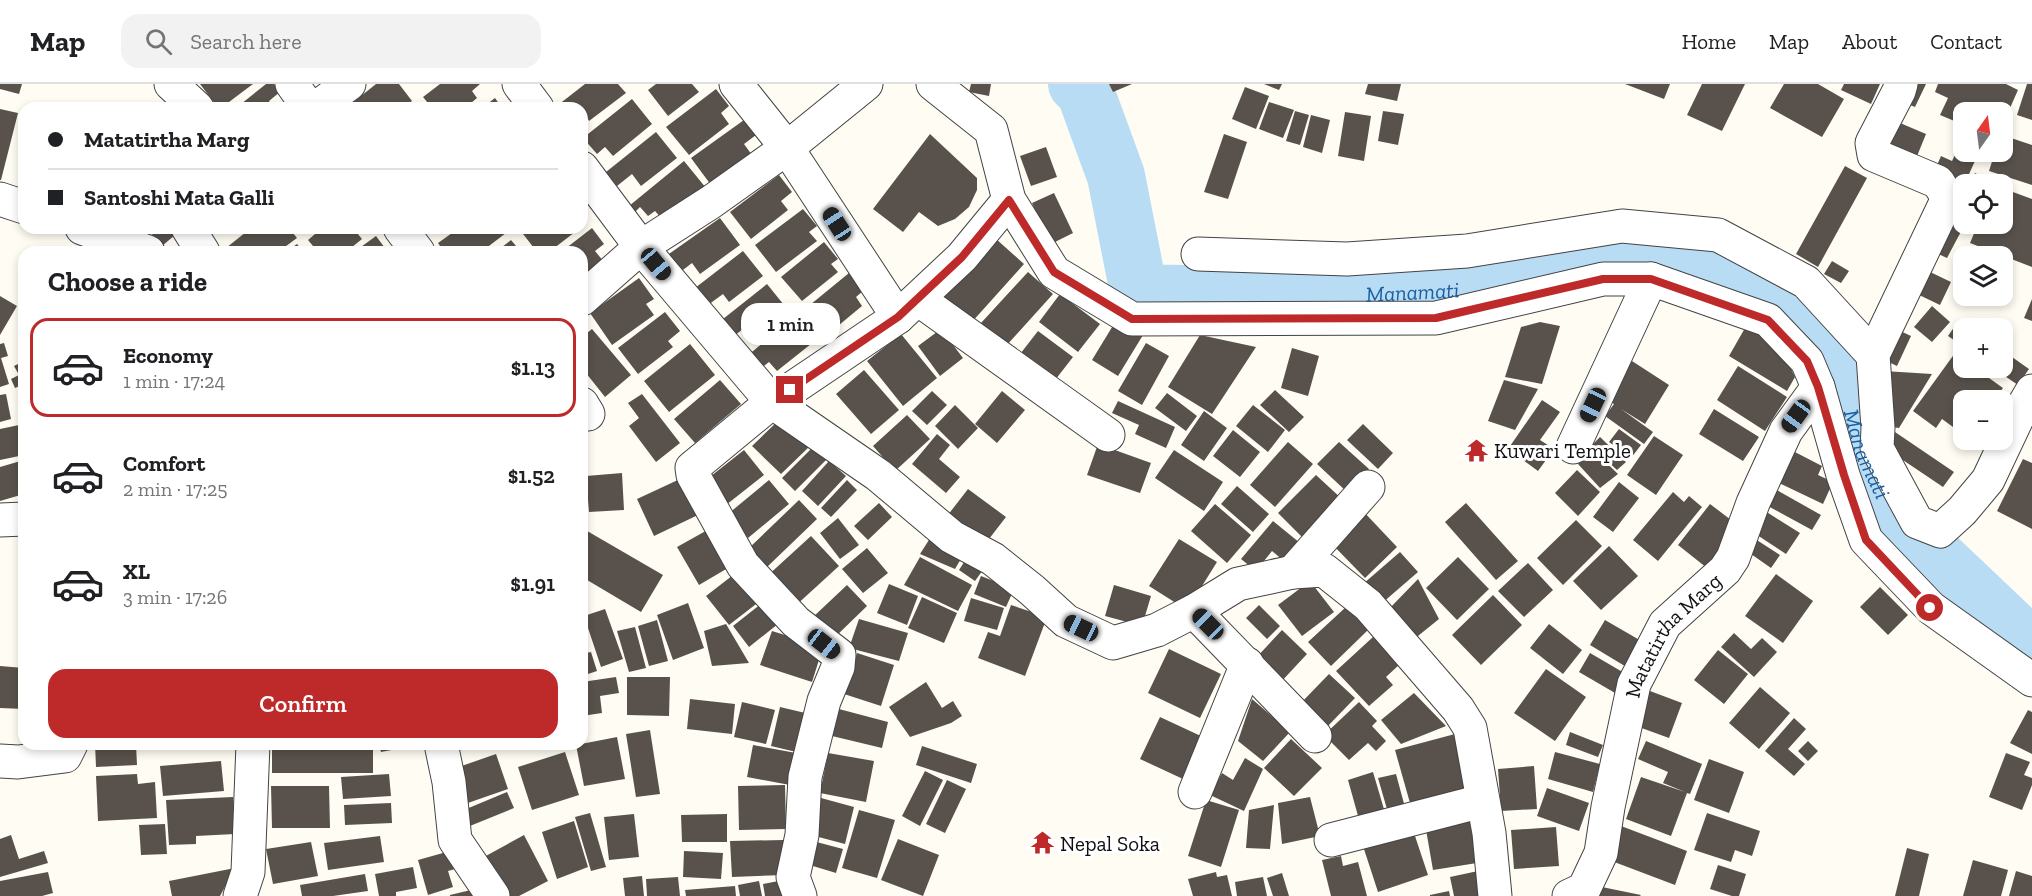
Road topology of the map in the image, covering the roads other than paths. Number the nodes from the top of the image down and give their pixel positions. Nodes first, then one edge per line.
1 (171, 84) edge
2 (292, 84) edge
3 (349, 84) edge
4 (519, 84) edge
5 (736, 84) edge
6 (866, 84) edge
7 (933, 84) edge
8 (1901, 84) edge
9 (190, 102) edge
10 (305, 102) edge
11 (324, 102) edge
12 (532, 102) edge
13 (787, 148) junction
14 (588, 176) edge
15 (0, 199) edge
16 (1009, 200) junction
17 (18, 205) edge
18 (98, 234) edge
19 (132, 246) edge
20 (641, 247) junction
21 (1198, 254) dead end
22 (1651, 279) junction
23 (588, 294) edge
24 (908, 308) junction
25 (1873, 355) junction
26 (1818, 387) junction
27 (2032, 391) edge
28 (772, 402) junction
29 (1108, 435) dead end
30 (1573, 447) dead end
31 (1368, 487) dead end
32 (18, 519) edge
33 (0, 520) edge
34 (1293, 572) junction
35 (1194, 611) junction
36 (1247, 664) junction
37 (2032, 680) edge
38 (1315, 736) dead end
39 (68, 750) edge
40 (253, 750) edge
41 (442, 750) edge
42 (0, 761) edge
43 (1195, 792) dead end
44 (1482, 801) junction
45 (1331, 840) dead end
46 (240, 896) edge
47 (493, 896) edge
48 (800, 896) edge
49 (1495, 896) edge
50 (1569, 896) edge

1 - 9 street
2 - 10 street
3 - 11 street
4 - 12 street
5 - 13 street
6 - 13 street
7 - 16 street
8 - 25 street
13 - 20 street
13 - 24 street
14 - 20 street
15 - 17 street
16 - 22 street
16 - 24 street
18 - 19 street
20 - 23 street
20 - 28 street
21 - 25 street
22 - 26 street
22 - 30 street
24 - 28 street
24 - 29 street
25 - 27 street
26 - 37 street
26 - 50 street, Matatirtha Marg
28 - 35 street
28 - 48 street
31 - 34 street
32 - 33 street
34 - 35 street
34 - 44 street
35 - 36 street
36 - 38 street
36 - 43 street
39 - 42 street
40 - 46 street
41 - 47 street
44 - 45 street
44 - 49 street

